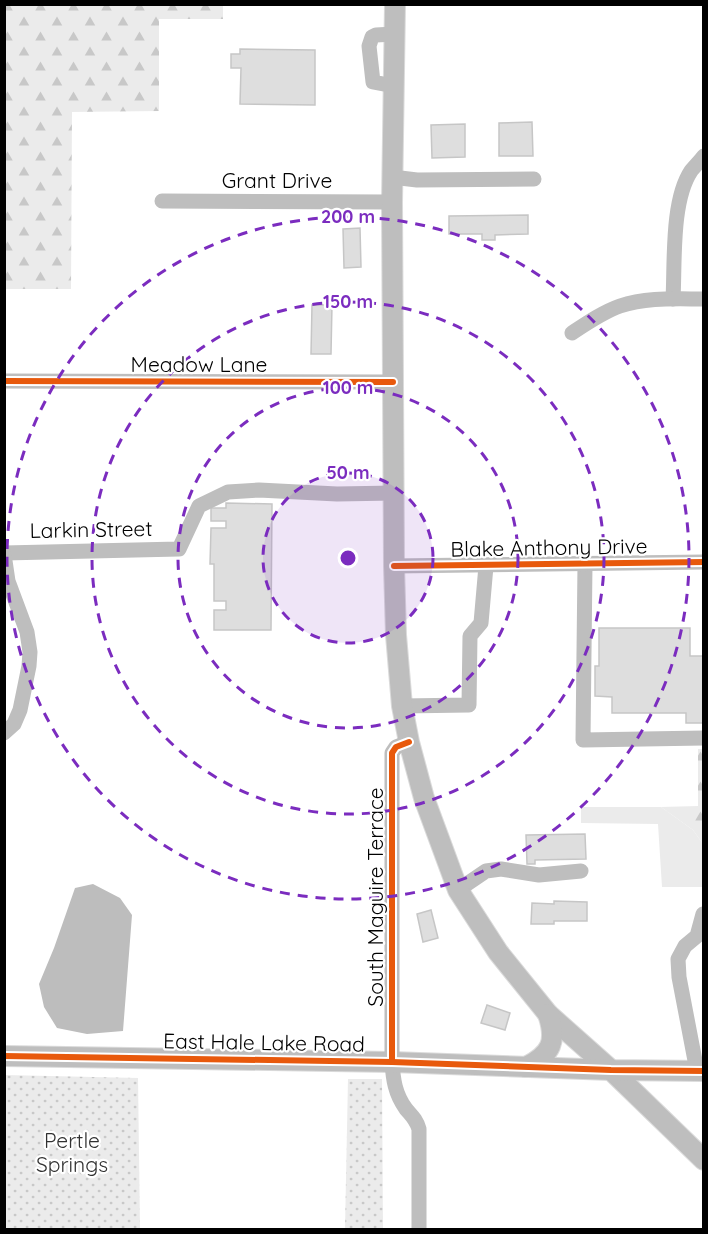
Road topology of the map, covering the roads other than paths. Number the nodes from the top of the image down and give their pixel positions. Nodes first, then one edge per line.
1 (395, 4) edge
2 (704, 156) edge
3 (392, 177) junction
4 (534, 179) dead end
5 (162, 201) dead end
6 (392, 202) junction
7 (673, 299) junction
8 (704, 299) edge
9 (572, 333) dead end
10 (4, 381) edge
11 (393, 382) junction
12 (394, 493) junction
13 (4, 553) edge
14 (704, 562) edge
15 (585, 564) junction
16 (394, 566) junction
17 (486, 566) junction
18 (402, 706) junction
19 (4, 733) edge
20 (704, 738) edge
21 (409, 742) junction
22 (580, 872) dead end
23 (458, 890) junction
24 (703, 914) edge
25 (548, 1014) junction
26 (4, 1056) edge
27 (392, 1062) junction
28 (526, 1067) junction
29 (611, 1070) junction
30 (700, 1071) edge
31 (704, 1160) edge
32 (419, 1230) edge

1 - 3 main road
2 - 7 street
3 - 4 street
3 - 6 main road
5 - 6 street, Grant Drive
6 - 11 main road
7 - 8 street
7 - 9 street
10 - 11 street, Meadow Lane
11 - 12 main road
12 - 13 street, Larkin Street
12 - 16 main road
13 - 19 street
14 - 15 street, Blake Anthony Drive
15 - 17 street, Blake Anthony Drive
15 - 20 street
16 - 17 street, Blake Anthony Drive
16 - 18 main road
17 - 18 street
18 - 21 main road
21 - 23 main road
21 - 27 street, South Maguire Terrace
22 - 23 street
23 - 25 main road
24 - 30 street
25 - 28 main road
25 - 29 main road
26 - 27 main road, East Hale Lake Road
27 - 28 main road, East Hale Lake Road
27 - 32 street
28 - 29 main road, East Hale Lake Road
29 - 30 main road, East Hale Lake Road
29 - 31 main road

